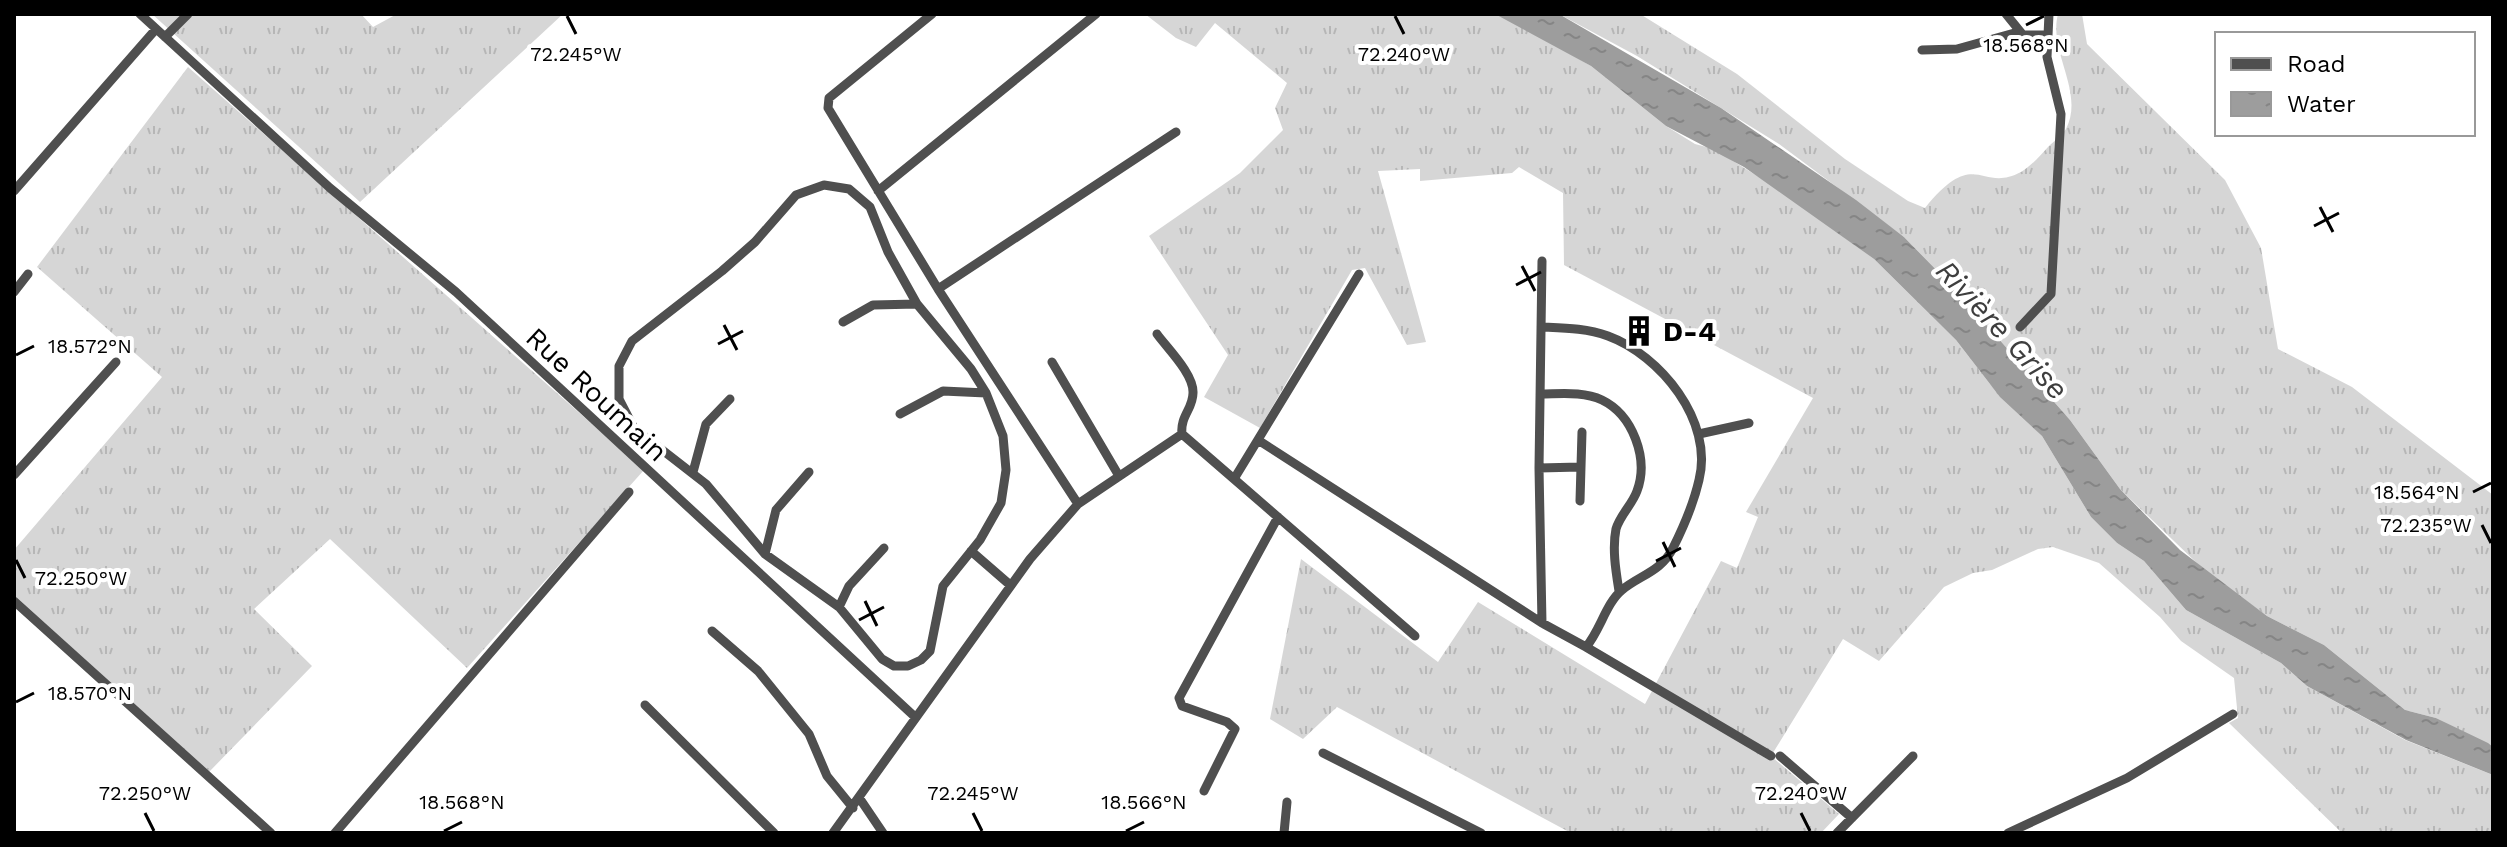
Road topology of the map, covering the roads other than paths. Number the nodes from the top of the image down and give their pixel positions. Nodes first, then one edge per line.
1 (140, 14) edge
2 (188, 14) edge
3 (932, 14) edge
4 (1096, 14) edge
5 (2006, 14) edge
6 (2049, 14) edge
7 (156, 29) junction
8 (2018, 32) junction
9 (2048, 35) junction
10 (165, 37) junction
11 (1922, 50) dead end
12 (1176, 132) dead end
13 (14, 191) edge
14 (878, 191) junction
15 (1542, 261) dead end
16 (28, 274) dead end
17 (1359, 274) dead end
18 (938, 289) junction
19 (14, 292) edge
20 (917, 304) junction
21 (843, 322) dead end
22 (1541, 327) junction
23 (2020, 327) dead end
24 (1157, 334) dead end
25 (116, 362) dead end
26 (1052, 362) dead end
27 (986, 393) junction
28 (1540, 394) junction
29 (730, 399) dead end
30 (900, 414) dead end
31 (1749, 423) dead end
32 (1582, 432) dead end
33 (1182, 434) junction
34 (1699, 434) junction
35 (1258, 440) junction
36 (1580, 467) junction
37 (1539, 468) junction
38 (693, 472) junction
39 (809, 472) dead end
40 (14, 475) edge
41 (1119, 476) junction
42 (1234, 479) junction
43 (629, 492) dead end
44 (1580, 501) dead end
45 (1078, 504) junction
46 (1278, 517) junction
47 (884, 548) dead end
48 (971, 551) junction
49 (765, 554) junction
50 (1009, 584) junction
51 (1619, 591) junction
52 (14, 601) edge
53 (839, 607) junction
54 (1542, 623) junction
55 (712, 631) dead end
56 (1415, 636) dead end
57 (1586, 647) junction
58 (645, 705) dead end
59 (2233, 714) dead end
60 (914, 716) junction
61 (1323, 753) dead end
62 (1913, 756) dead end
63 (1204, 791) dead end
64 (860, 799) junction
65 (1287, 802) dead end
66 (853, 808) junction
67 (1852, 818) junction
68 (271, 833) edge
69 (335, 833) edge
70 (774, 833) edge
71 (833, 833) edge
72 (883, 833) edge
73 (1284, 833) edge
74 (1481, 833) edge
75 (1837, 833) edge
76 (2008, 833) edge

1 - 7 street, Rue Roumain
2 - 10 street
3 - 14 street
4 - 14 street
5 - 8 street
6 - 9 street
7 - 10 street, Rue Roumain
7 - 13 street
8 - 9 street
8 - 11 street
9 - 23 street
10 - 60 street, Rue Roumain
12 - 18 street
14 - 18 street
15 - 22 street
16 - 19 street
17 - 35 street
18 - 45 street
20 - 21 street
20 - 27 street
20 - 38 street
22 - 28 street
22 - 34 street
24 - 33 street
25 - 40 street
26 - 41 street
27 - 30 street
27 - 48 street
28 - 37 street
28 - 51 street
29 - 38 street
31 - 34 street
32 - 36 street
33 - 41 street
33 - 42 street
34 - 51 street
35 - 42 street
35 - 54 street
36 - 37 street
36 - 44 street
37 - 54 street
38 - 49 street
39 - 49 street
41 - 45 street
42 - 46 street
43 - 69 street
45 - 50 street
46 - 56 street
46 - 63 street
47 - 53 street
48 - 50 street
48 - 53 street
49 - 53 street
50 - 60 street
51 - 57 street
52 - 68 street
54 - 57 street
55 - 66 street
57 - 67 street
58 - 70 street
59 - 76 street
60 - 64 street
61 - 74 street
62 - 67 street
64 - 66 street
64 - 72 street
65 - 73 street
66 - 71 street
67 - 75 street

